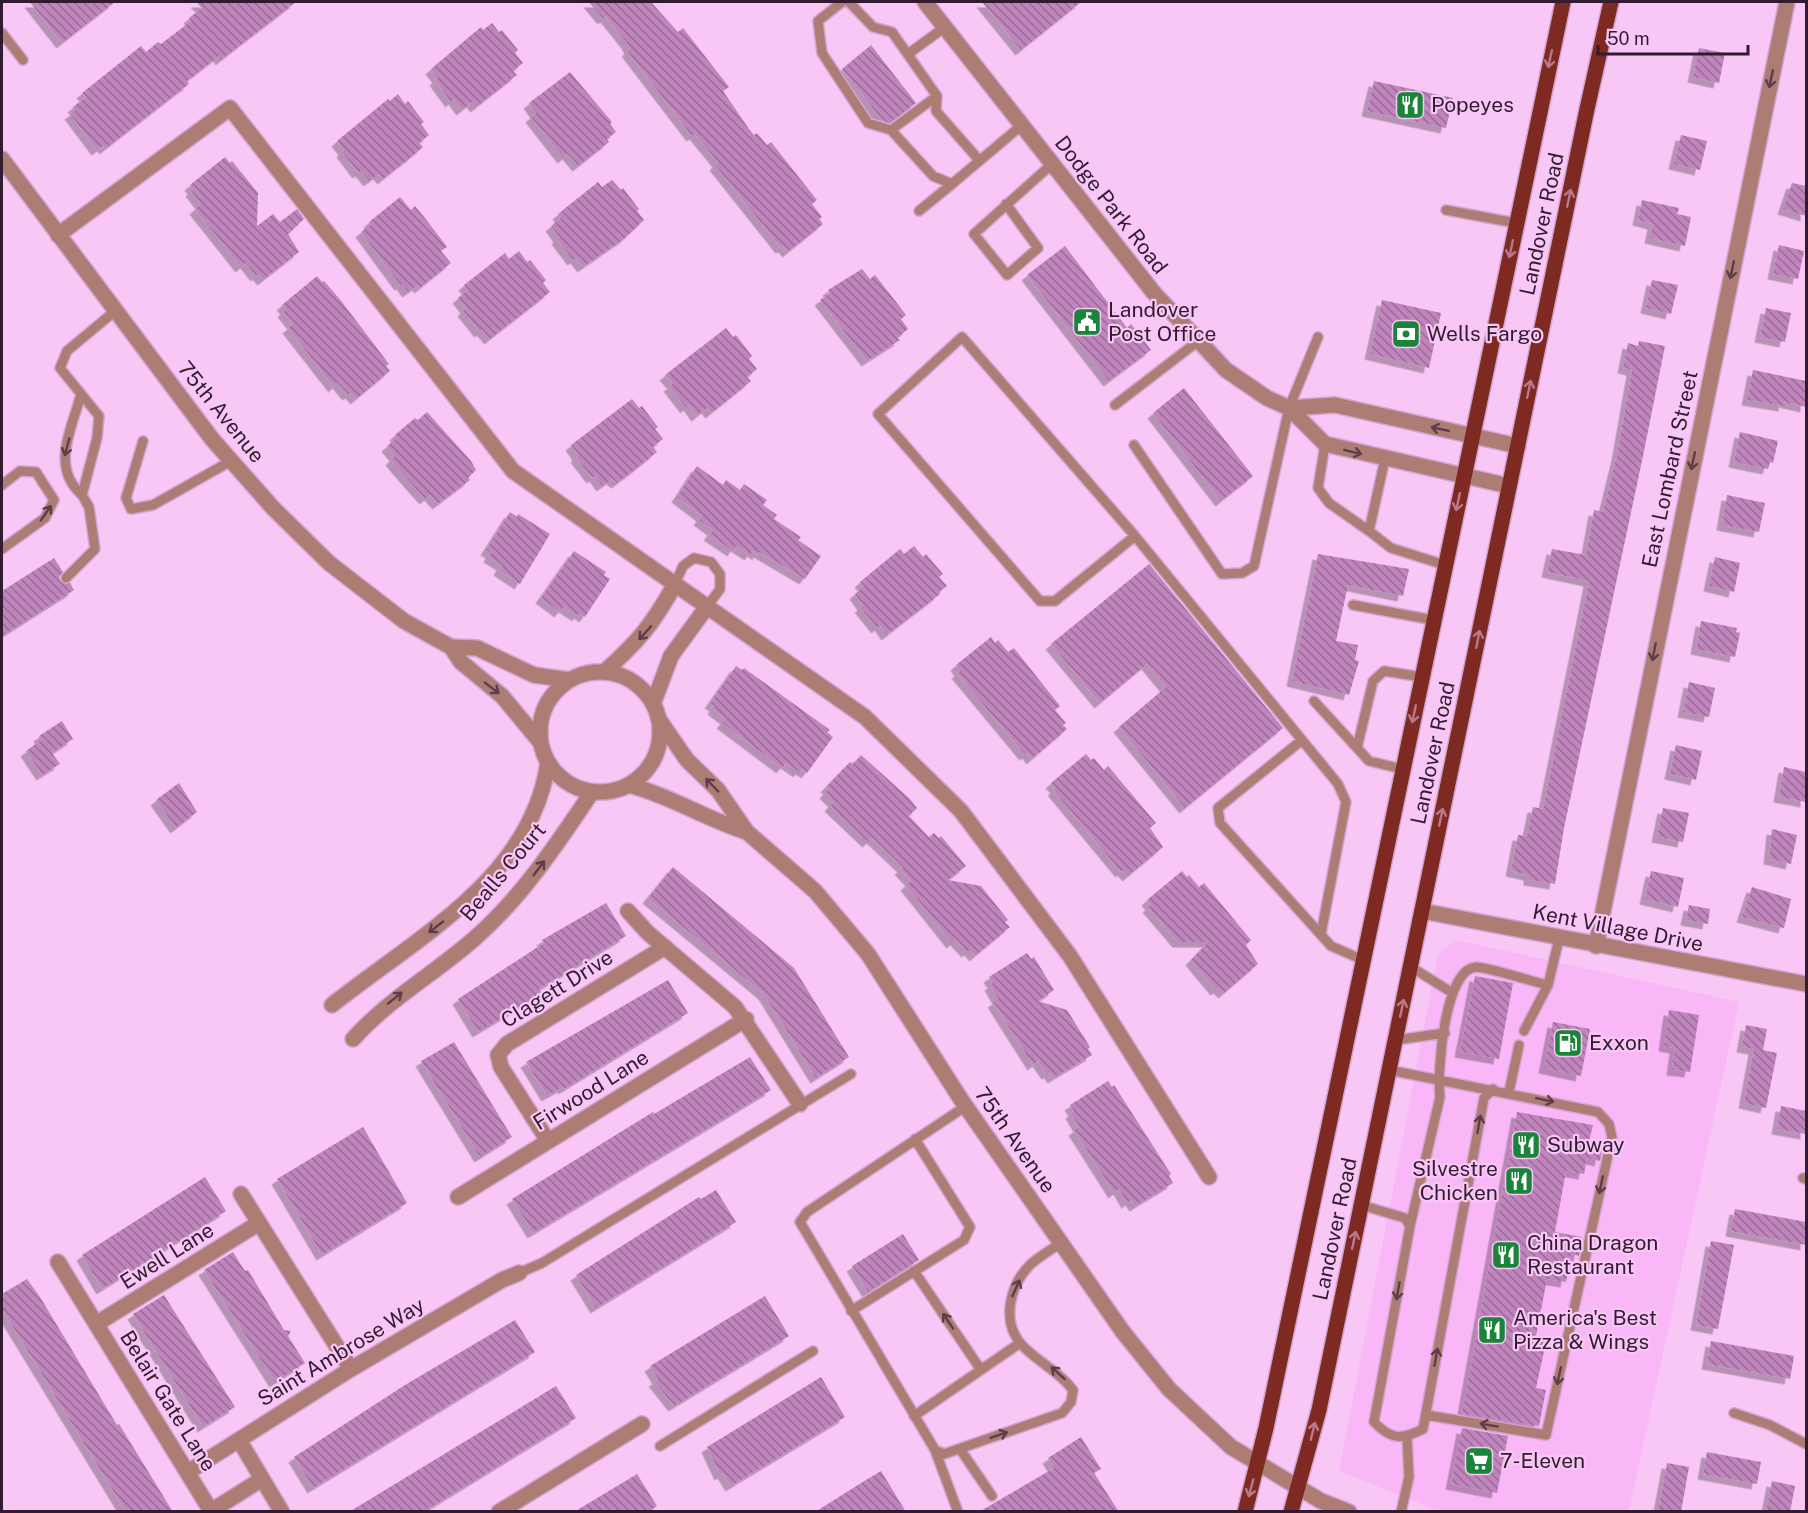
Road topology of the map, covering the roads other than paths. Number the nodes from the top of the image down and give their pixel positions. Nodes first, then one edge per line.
1 (842, 2) edge
2 (849, 2) edge
3 (925, 2) edge
4 (1563, 2) edge
5 (1611, 2) edge
6 (1787, 2) edge
7 (945, 27) junction
8 (2, 33) edge
9 (908, 54) junction
10 (23, 60) dead end
11 (937, 96) junction
12 (1022, 125) junction
13 (891, 130) junction
14 (2, 159) edge
15 (979, 160) junction
16 (1052, 164) junction
17 (952, 184) junction
18 (1006, 204) junction
19 (1446, 210) dead end
20 (919, 211) dead end
21 (1516, 223) junction
22 (58, 235) junction
23 (116, 311) junction
24 (1318, 337) dead end
25 (1197, 342) junction
26 (81, 394) junction
27 (1115, 405) dead end
28 (1289, 408) junction
29 (1472, 436) junction
30 (143, 441) dead end
31 (1325, 444) junction
32 (1134, 445) dead end
33 (1518, 446) junction
34 (1385, 459) junction
35 (231, 461) junction
36 (1463, 476) junction
37 (2, 485) edge
38 (1509, 486) junction
39 (82, 495) junction
40 (1369, 531) junction
41 (1135, 536) junction
42 (2, 549) edge
43 (1445, 565) junction
44 (66, 578) dead end
45 (674, 586) junction
46 (1353, 605) dead end
47 (706, 608) junction
48 (1433, 620) junction
49 (451, 647) junction
50 (604, 672) junction
51 (1422, 677) junction
52 (570, 680) junction
53 (1314, 701) dead end
54 (656, 711) junction
55 (1302, 740) junction
56 (541, 743) junction
57 (1357, 748) junction
58 (548, 762) junction
59 (1402, 769) junction
60 (629, 785) junction
61 (592, 792) junction
62 (747, 832) junction
63 (628, 911) dead end
64 (1422, 911) junction
65 (1321, 934) junction
66 (1558, 939) junction
67 (1596, 946) junction
68 (665, 947) junction
69 (1363, 960) junction
70 (1411, 967) junction
71 (1806, 984) edge
72 (1548, 985) junction
73 (1451, 992) junction
74 (332, 1005) dead end
75 (746, 1019) junction
76 (1524, 1031) dead end
77 (1445, 1033) junction
78 (353, 1039) dead end
79 (1396, 1040) junction
80 (1519, 1045) dead end
81 (1389, 1070) junction
82 (851, 1074) dead end
83 (1438, 1082) junction
84 (1493, 1089) junction
85 (1509, 1092) junction
86 (800, 1104) junction
87 (966, 1106) junction
88 (915, 1139) junction
89 (548, 1141) junction
90 (1209, 1177) dead end
91 (241, 1194) dead end
92 (458, 1197) dead end
93 (1361, 1205) junction
94 (259, 1223) junction
95 (1410, 1226) junction
96 (1062, 1242) junction
97 (58, 1262) dead end
98 (914, 1271) junction
99 (519, 1273) joint
100 (851, 1311) junction
101 (96, 1324) junction
102 (1020, 1343) junction
103 (813, 1351) dead end
104 (351, 1369) junction
105 (981, 1370) junction
106 (1734, 1413) dead end
107 (1426, 1415) junction
108 (914, 1416) junction
109 (642, 1424) dead end
110 (1407, 1438) junction
111 (239, 1440) junction
112 (1806, 1444) edge
113 (660, 1446) dead end
114 (960, 1449) junction
115 (939, 1452) junction
116 (1258, 1464) junction
117 (188, 1472) junction
118 (262, 1479) junction
119 (1299, 1488) junction
120 (992, 1496) dead end
121 (282, 1512) edge
122 (498, 1512) edge
123 (958, 1512) edge
124 (1245, 1512) edge
125 (1291, 1512) edge
126 (1349, 1512) edge
127 (1401, 1512) edge

1 - 13 lane
2 - 9 lane
3 - 7 street, Dodge Park Road
4 -> 21 main road, Landover Road
33 -> 5 main road, Landover Road
6 -> 67 street, East Lombard Street
7 - 9 lane
7 - 12 street, Dodge Park Road
8 - 10 lane
9 - 11 lane
11 - 13 lane
11 - 15 lane
12 - 15 lane
12 - 16 street, Dodge Park Road
13 - 17 lane
14 - 22 street, 75th Avenue
15 - 17 lane
16 - 18 lane
16 - 25 street, Dodge Park Road
17 - 20 lane
18 - 18 lane
19 - 21 lane
21 -> 29 main road, Landover Road
22 - 23 street, 75th Avenue
22 - 45 street
23 - 26 lane
23 - 35 street, 75th Avenue
24 - 28 lane
25 - 27 lane
25 - 28 street, Dodge Park Road
26 - 39 lane
26 -> 39 lane
29 -> 28 street
28 - 31 street, Dodge Park Road
28 - 32 lane
29 - 33 street
29 - 36 main road, Landover Road
30 - 35 lane
31 -> 34 street
31 - 40 lane
33 - 38 main road, Landover Road
34 - 36 street
34 - 40 lane
35 - 49 street, 75th Avenue
36 - 38 street
36 -> 43 main road, Landover Road
42 -> 37 lane
64 -> 38 main road, Landover Road
39 - 44 lane
40 - 43 lane
41 - 41 lane
41 - 55 lane
43 - 48 main road, Landover Road
45 - 47 street
45 - 47 lane
45 -> 50 street
46 - 48 lane
47 - 54 street
47 - 90 street
48 - 51 main road, Landover Road
49 - 52 street, 75th Avenue
49 -> 56 street, 75th Avenue
50 - 52 street
50 - 54 street
51 - 57 lane
51 -> 59 main road, Landover Road
52 - 56 street
53 - 57 lane
54 - 60 street
62 -> 54 street, 75th Avenue
55 - 65 lane
55 - 65 lane
56 - 58 street
57 - 59 lane
58 - 61 street
58 -> 74 street, Bealls Court
59 - 69 main road, Landover Road
60 - 61 street
60 - 62 street, 75th Avenue
78 -> 61 street, Bealls Court
62 - 87 street, 75th Avenue
63 - 68 street
64 - 66 street, Kent Village Drive
64 - 70 main road, Landover Road
65 - 69 lane
66 - 67 street, Kent Village Drive
66 - 72 lane
67 - 71 street, Kent Village Drive
68 - 75 street
68 - 89 street, Clagett Drive
69 - 116 main road, Landover Road
70 - 73 lane
79 -> 70 main road, Landover Road
72 - 73 lane
72 - 76 lane
73 - 77 lane
75 - 86 street
75 - 89 street, Firwood Lane
77 - 79 lane
77 - 83 lane
79 - 81 main road, Landover Road
80 - 85 lane
81 - 83 lane
81 - 93 main road, Landover Road
82 - 86 lane
83 - 84 lane
83 - 95 lane
84 - 85 lane
107 -> 84 lane
85 -> 107 lane
86 - 99 lane
87 - 88 lane
87 - 96 street, 75th Avenue
88 - 98 lane
88 - 100 lane
89 - 92 street, Firwood Lane
91 - 94 street
93 - 95 lane
119 -> 93 main road, Landover Road
94 - 101 street, Ewell Lane
94 - 104 street
95 -> 110 lane
102 -> 96 lane
96 - 116 street, 75th Avenue
97 - 101 street, Belair Gate Lane
98 - 100 lane
105 -> 98 lane
99 - 104 street, Saint Ambrose Way
100 - 108 lane
101 - 117 street, Belair Gate Lane
102 - 105 lane
114 -> 102 lane
103 - 113 lane
104 - 111 street, Saint Ambrose Way
105 - 108 lane
106 - 112 lane
107 - 110 lane
108 - 115 lane
109 - 122 street
110 - 127 lane
111 - 117 street, Saint Ambrose Way
111 - 118 street
114 - 115 lane
114 - 120 lane
115 - 123 lane
116 - 119 street, 75th Avenue
116 -> 124 main road, Landover Road
117 - 118 street, Belair Gate Lane
118 - 121 street
119 - 125 main road, Landover Road
119 - 126 street, 75th Avenue

